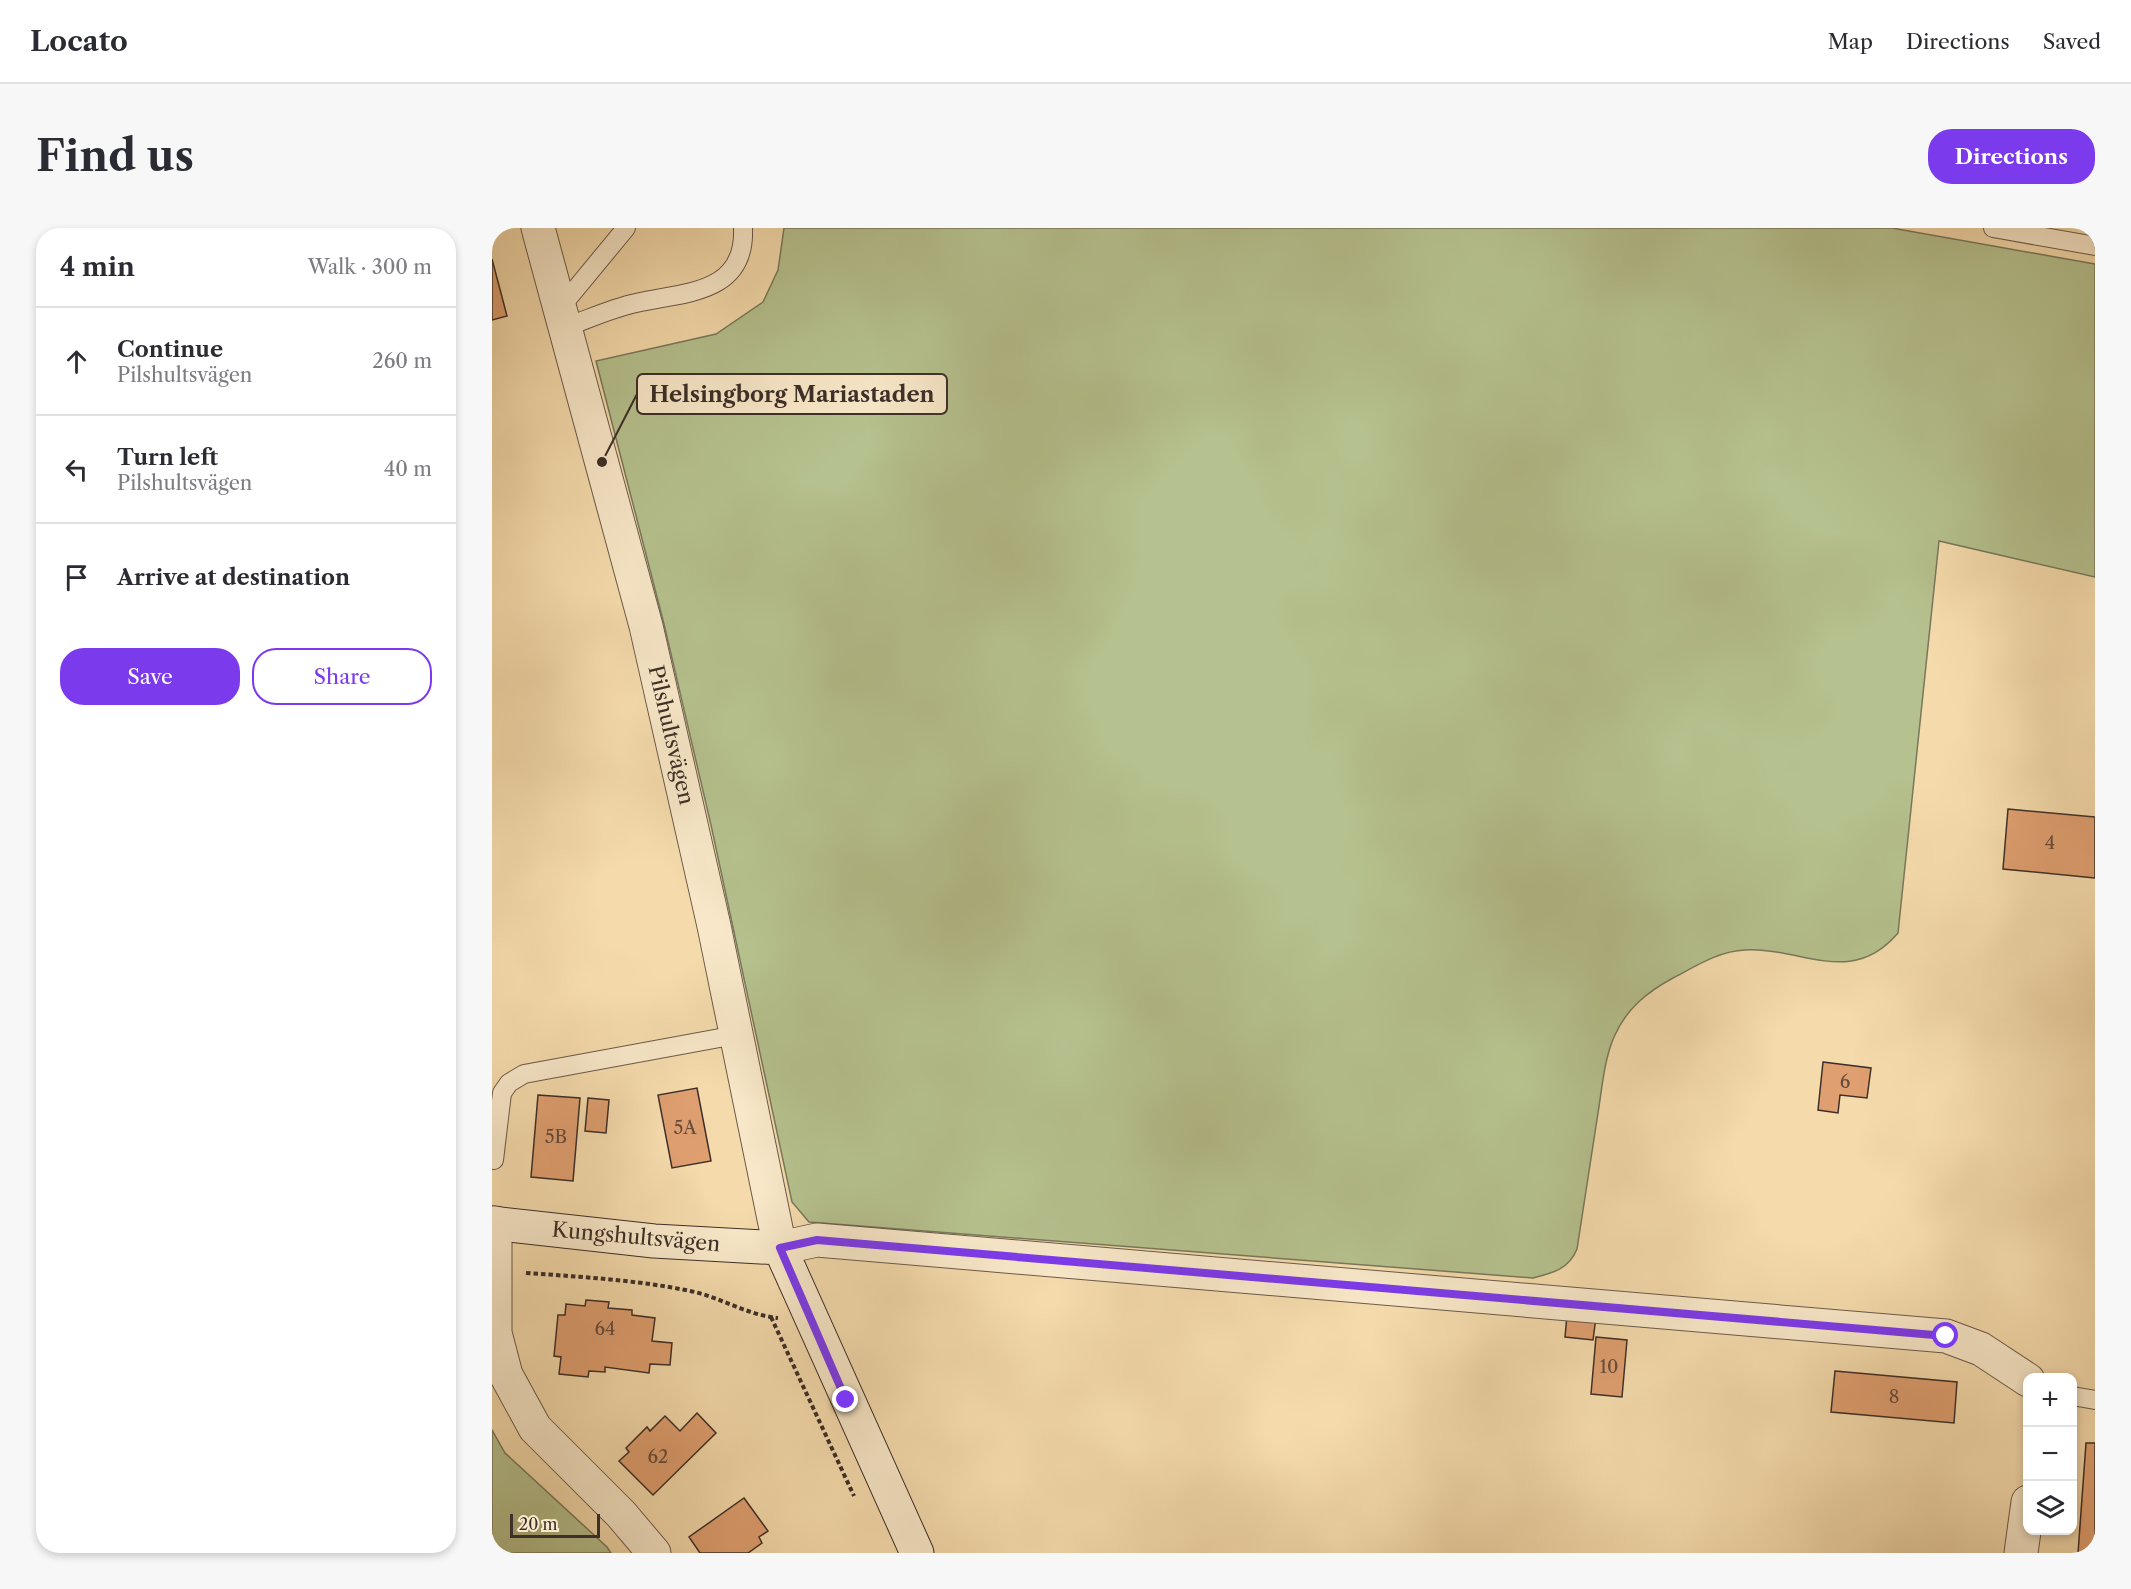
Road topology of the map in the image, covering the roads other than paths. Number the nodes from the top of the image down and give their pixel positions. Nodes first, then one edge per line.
1 (538, 228) edge
2 (626, 228) edge
3 (743, 228) edge
4 (1993, 228) edge
5 (2095, 246) edge
6 (563, 318) junction
7 (736, 1035) junction
8 (494, 1160) dead end
9 (494, 1223) edge
10 (780, 1248) junction
11 (2023, 1377) edge
12 (2077, 1397) edge
13 (2095, 1400) edge
14 (2023, 1535) edge
15 (654, 1553) edge
16 (917, 1553) edge
17 (2021, 1553) edge

1 - 6 street, Pilshultsvägen
2 - 6 lane
3 - 6 lane
4 - 5 lane
6 - 7 street, Pilshultsvägen
7 - 8 lane
7 - 10 street, Pilshultsvägen
9 - 10 street, Kungshultsvägen
9 - 15 street
10 - 11 street
10 - 16 street, Pilshultsvägen
12 - 13 lane
14 - 17 street

